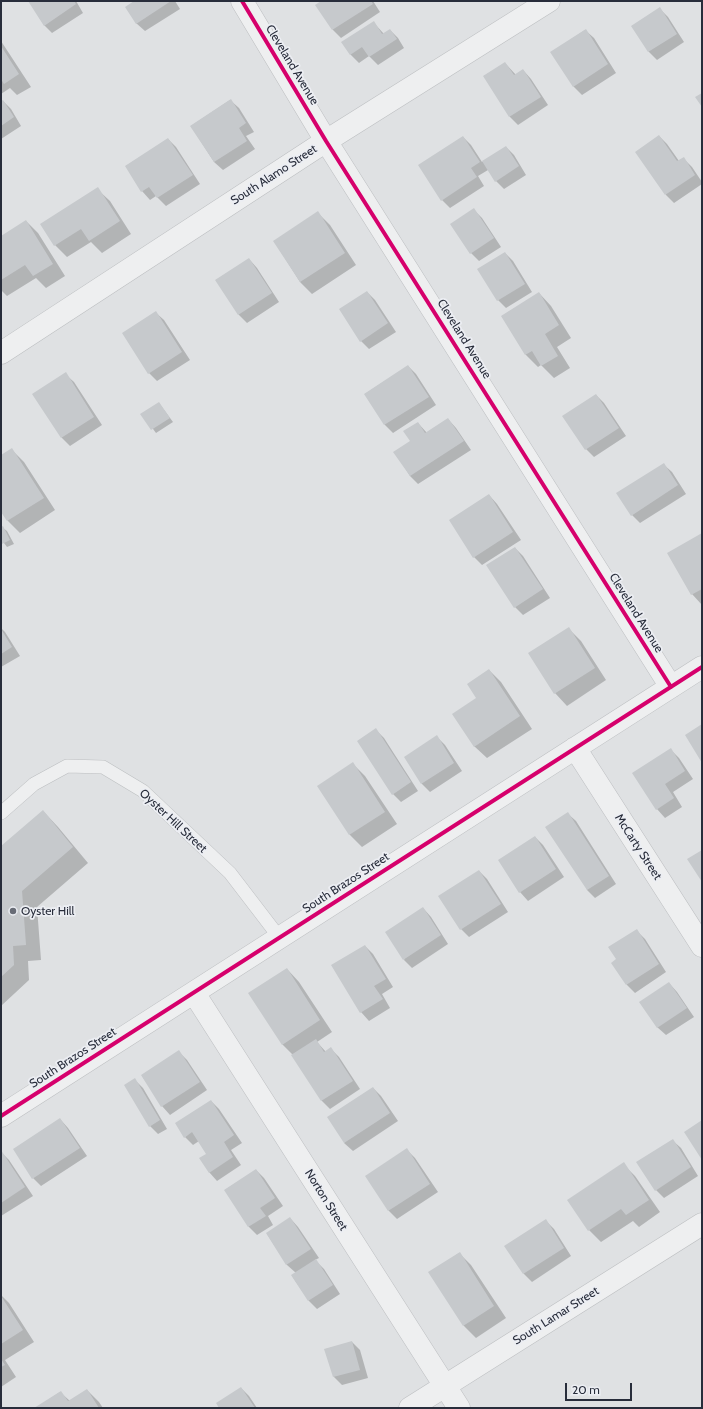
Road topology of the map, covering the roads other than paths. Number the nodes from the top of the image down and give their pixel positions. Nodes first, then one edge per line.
1 (242, 1) edge
2 (549, 1) edge
3 (326, 141) junction
4 (1, 353) edge
5 (702, 667) edge
6 (671, 687) junction
7 (575, 748) junction
8 (1, 813) edge
9 (279, 937) junction
10 (702, 946) edge
11 (194, 993) junction
12 (1, 1116) edge
13 (702, 1224) edge
14 (445, 1387) junction
15 (410, 1408) edge
16 (459, 1408) edge

1 - 3 street, Cleveland Avenue
2 - 3 street, South Alamo Street
3 - 4 street, South Alamo Street
3 - 6 street, Cleveland Avenue
5 - 6 street, South Brazos Street
6 - 7 street, South Brazos Street
7 - 9 street, South Brazos Street
7 - 10 street, McCarty Street
8 - 9 lane, Oyster Hill Street
9 - 11 street, South Brazos Street
11 - 12 street, South Brazos Street
11 - 14 street, Norton Street
13 - 14 street, South Lamar Street
14 - 15 street, South Lamar Street
14 - 16 street, Norton Street

